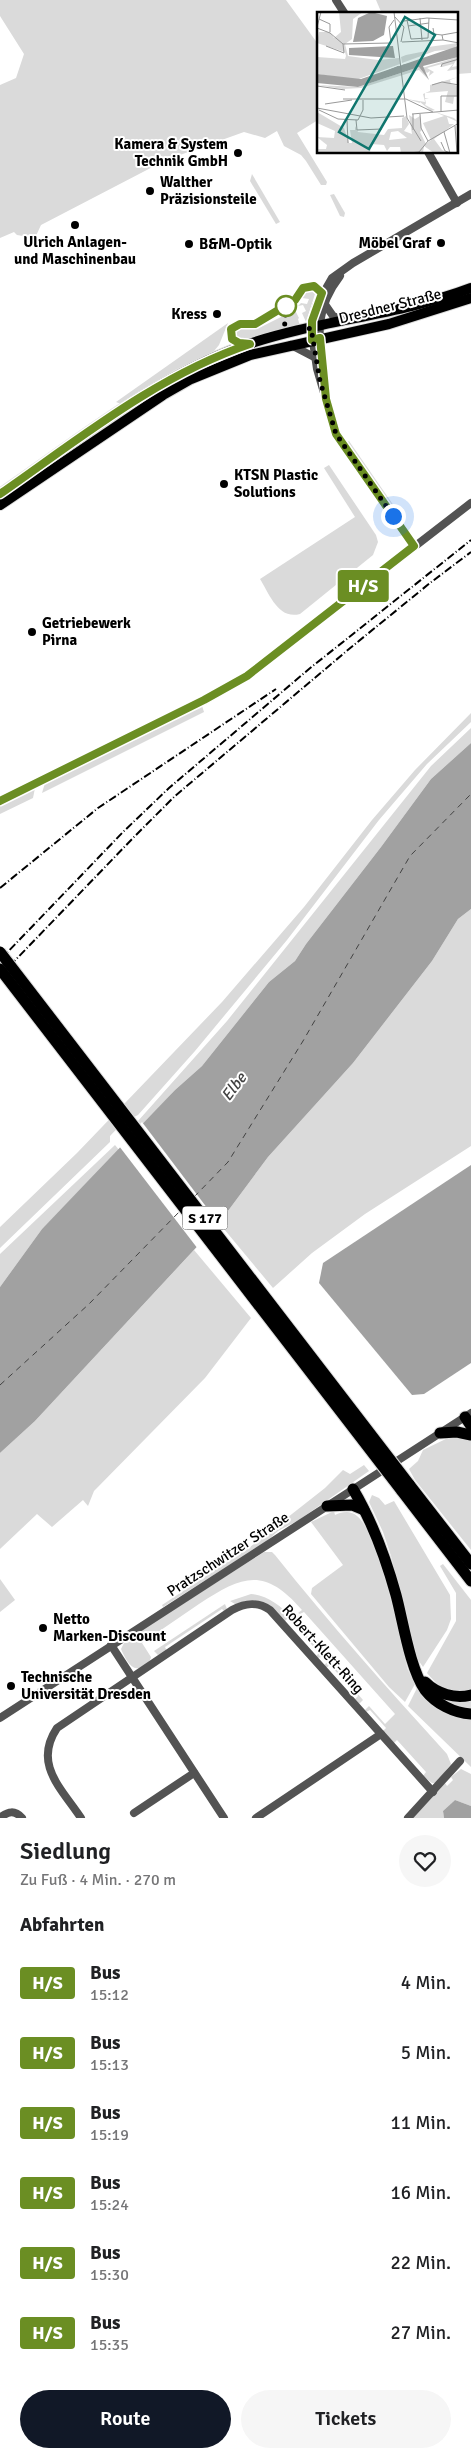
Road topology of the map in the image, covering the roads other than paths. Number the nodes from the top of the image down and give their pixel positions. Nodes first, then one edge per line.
1 (336, 0) edge
2 (343, 12) edge
3 (429, 154) edge
4 (471, 194) edge
5 (457, 203) junction
6 (352, 263) junction
7 (471, 288) edge
8 (471, 298) edge
9 (324, 303) junction
10 (345, 320) junction
11 (314, 327) junction
12 (316, 339) junction
13 (289, 344) junction
14 (314, 357) junction
15 (326, 399) junction
16 (0, 494) edge
17 (471, 503) edge
18 (0, 505) edge
19 (414, 546) junction
20 (0, 801) edge
21 (0, 952) edge
22 (0, 970) edge
23 (469, 1419) edge
24 (440, 1434) junction
25 (471, 1435) edge
26 (405, 1487) junction
27 (354, 1488) junction
28 (327, 1506) junction
29 (364, 1510) junction
30 (471, 1564) edge
31 (471, 1581) edge
32 (111, 1645) junction
33 (131, 1677) junction
34 (425, 1686) junction
35 (471, 1695) edge
36 (471, 1714) edge
37 (0, 1718) edge
38 (381, 1734) junction
39 (460, 1761) dead end
40 (194, 1773) junction
41 (433, 1792) junction
42 (134, 1813) dead end
43 (0, 1818) edge
44 (22, 1818) edge
45 (81, 1818) edge
46 (224, 1818) edge
47 (256, 1818) edge
48 (408, 1818) edge

1 - 2 street
3 - 5 street
4 - 5 street
5 - 6 street
6 - 9 street
6 - 11 street
7 - 10 main road, Dresdner Straße
8 - 12 main road, Dresdner Straße
9 - 10 street
9 - 11 street
10 - 11 main road, Dresdner Straße
11 - 12 street
11 - 16 main road, Dresdner Straße
12 - 13 main road, Dresdner Straße
12 - 14 street
12 - 15 street
13 - 14 street
13 - 18 main road, Dresdner Straße
14 - 15 street
15 - 19 street
17 - 19 street
19 - 20 street
21 - 26 highway, S 177, bridge
22 - 26 highway, S 177, bridge
23 - 24 street, Pratzschwitzer Straße
24 - 25 highway
24 - 27 street, Pratzschwitzer Straße
26 - 30 highway, S 177
26 - 31 highway, S 177
27 - 28 street, Pratzschwitzer Straße
27 - 29 highway
28 - 29 highway
28 - 32 street, Pratzschwitzer Straße
29 - 34 highway
32 - 33 street
32 - 37 street, Pratzschwitzer Straße
33 - 38 street, Robert-Klett-Ring
33 - 40 street
33 - 45 street, Robert-Klett-Ring
34 - 35 highway
34 - 36 highway
38 - 41 street, Robert-Klett-Ring
38 - 47 street
39 - 41 street
40 - 42 street
40 - 46 street
41 - 48 street
43 - 44 street

